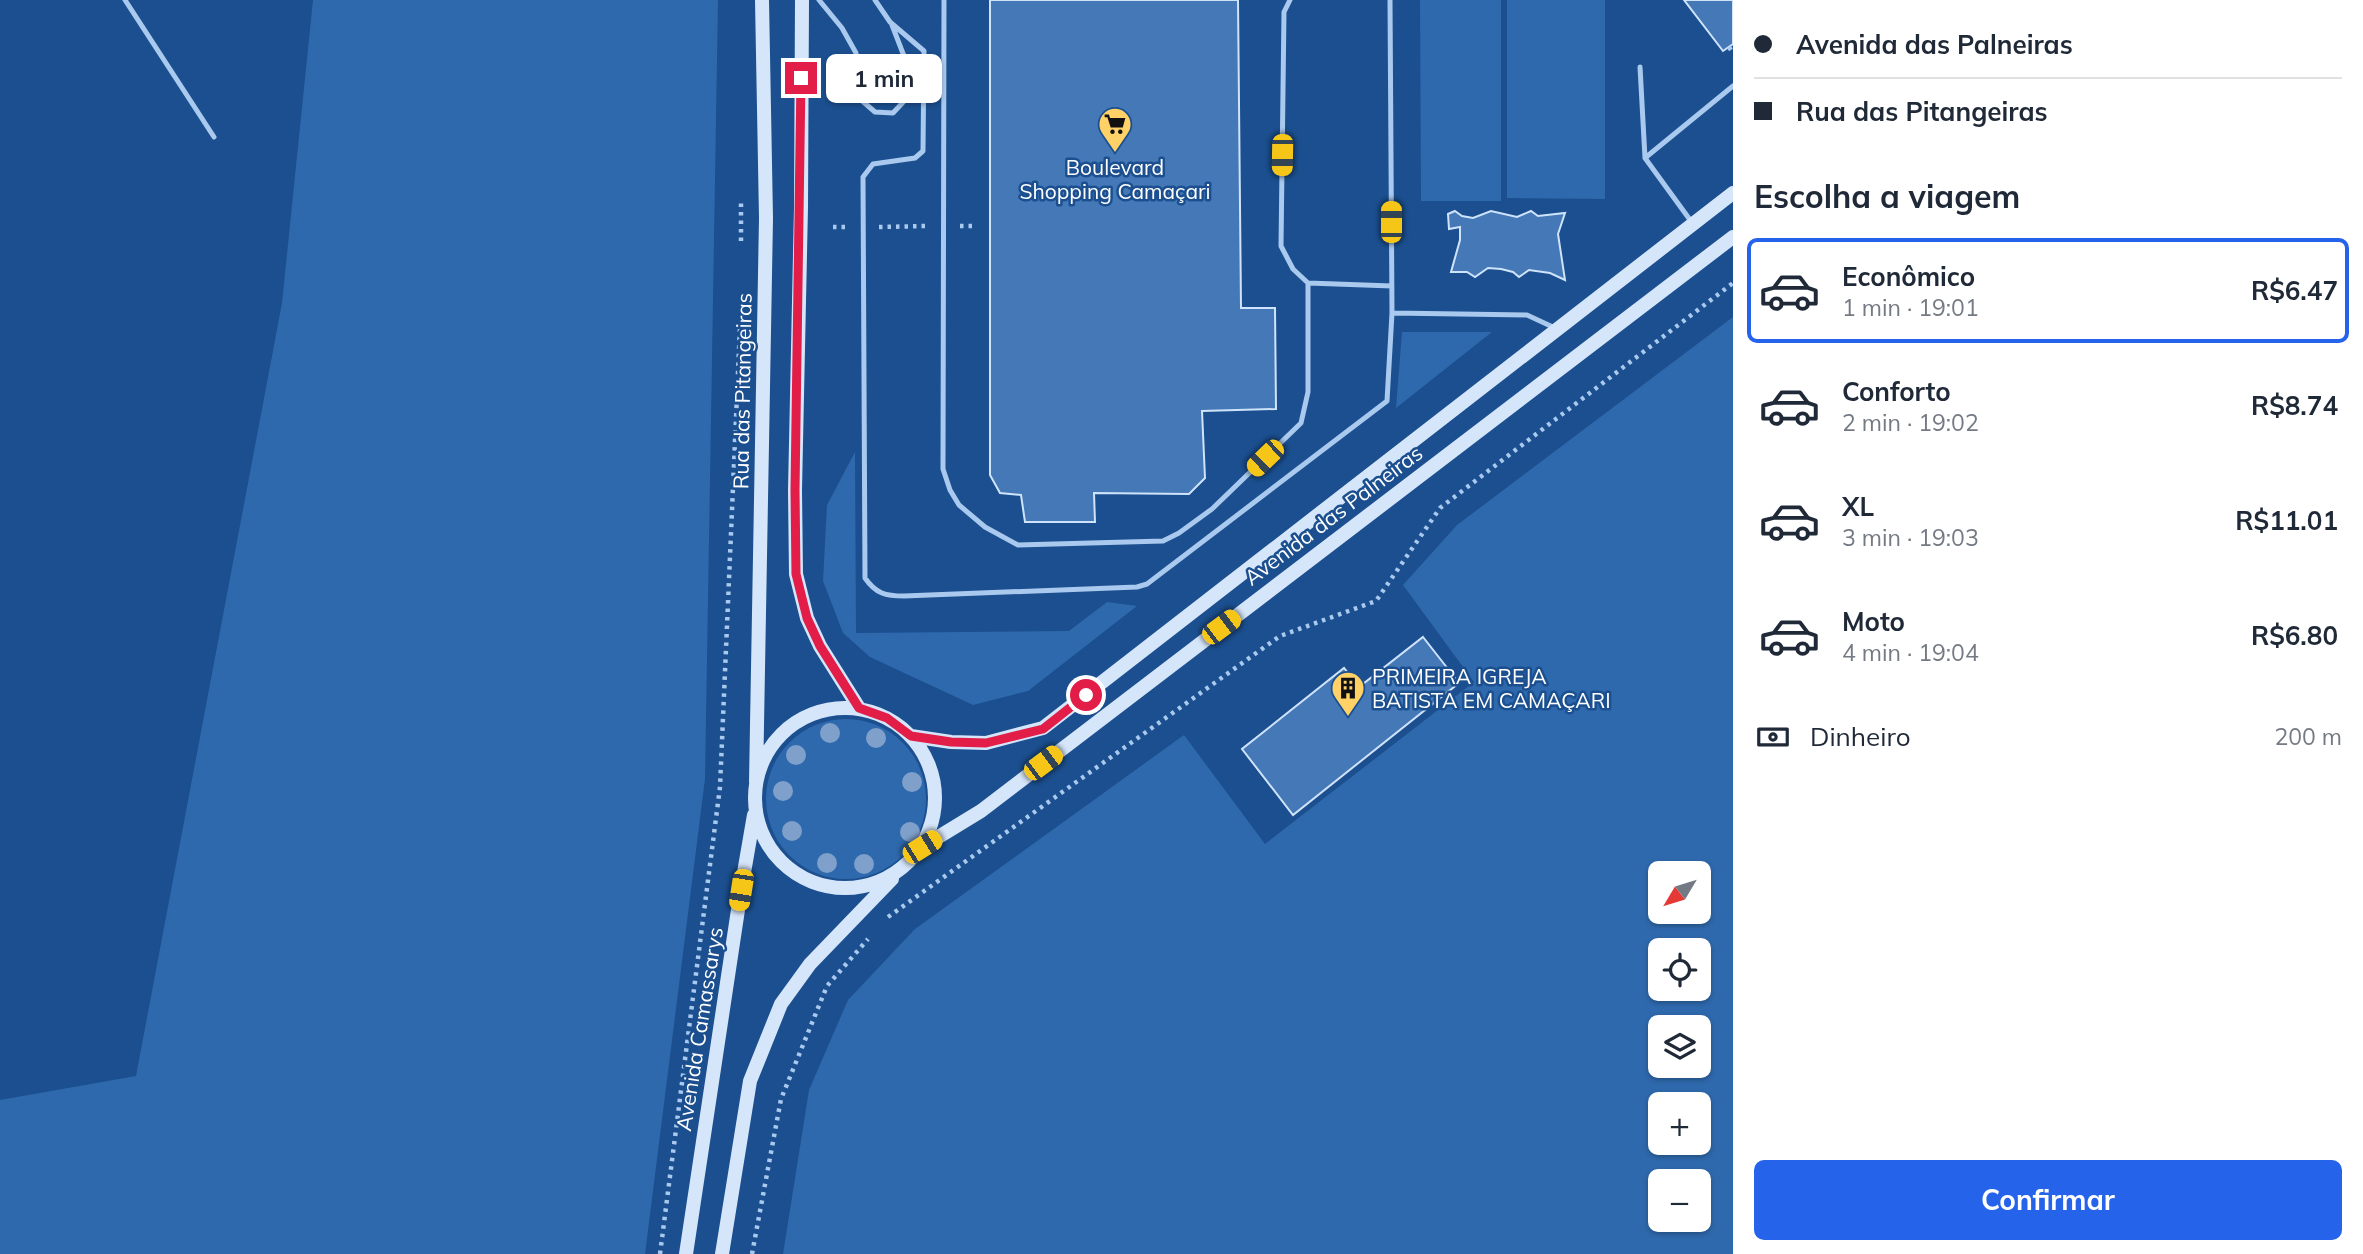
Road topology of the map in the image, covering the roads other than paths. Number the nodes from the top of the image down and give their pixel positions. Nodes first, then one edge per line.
1 (125, 0) edge
2 (762, 0) edge
3 (802, 0) edge
4 (819, 0) edge
5 (875, 0) edge
6 (944, 0) edge
7 (1290, 0) edge
8 (1390, 0) edge
9 (890, 22) junction
10 (1640, 67) dead end
11 (1733, 86) edge
12 (214, 137) dead end
13 (1644, 158) junction
14 (1733, 193) edge
15 (1693, 224) junction
16 (1733, 237) edge
17 (1308, 283) junction
18 (1392, 286) junction
19 (1392, 313) junction
20 (1558, 329) junction
21 (859, 708) junction
22 (911, 736) junction
23 (756, 782) junction
24 (755, 810) junction
25 (922, 847) junction
26 (902, 869) junction
27 (686, 1254) edge
28 (722, 1254) edge

1 - 12 lane
2 - 23 street, Rua das Pitangeiras
3 - 21 street
4 - 9 lane
5 - 9 lane
6 - 17 lane
7 - 17 lane
8 - 18 lane
9 - 19 lane
10 - 13 lane
11 - 13 lane
13 - 15 lane
14 - 15 street, Avenida das Palneiras
15 - 20 street, Avenida das Palneiras
16 - 25 street, Avenida das Palneiras
17 - 18 lane
18 - 19 lane
19 - 20 lane
20 - 22 street, Avenida das Palneiras
21 - 22 street
21 - 23 street
22 - 25 street
23 - 24 street
24 - 26 street
24 - 27 street, Avenida Camassarys
25 - 26 street
26 - 28 street

